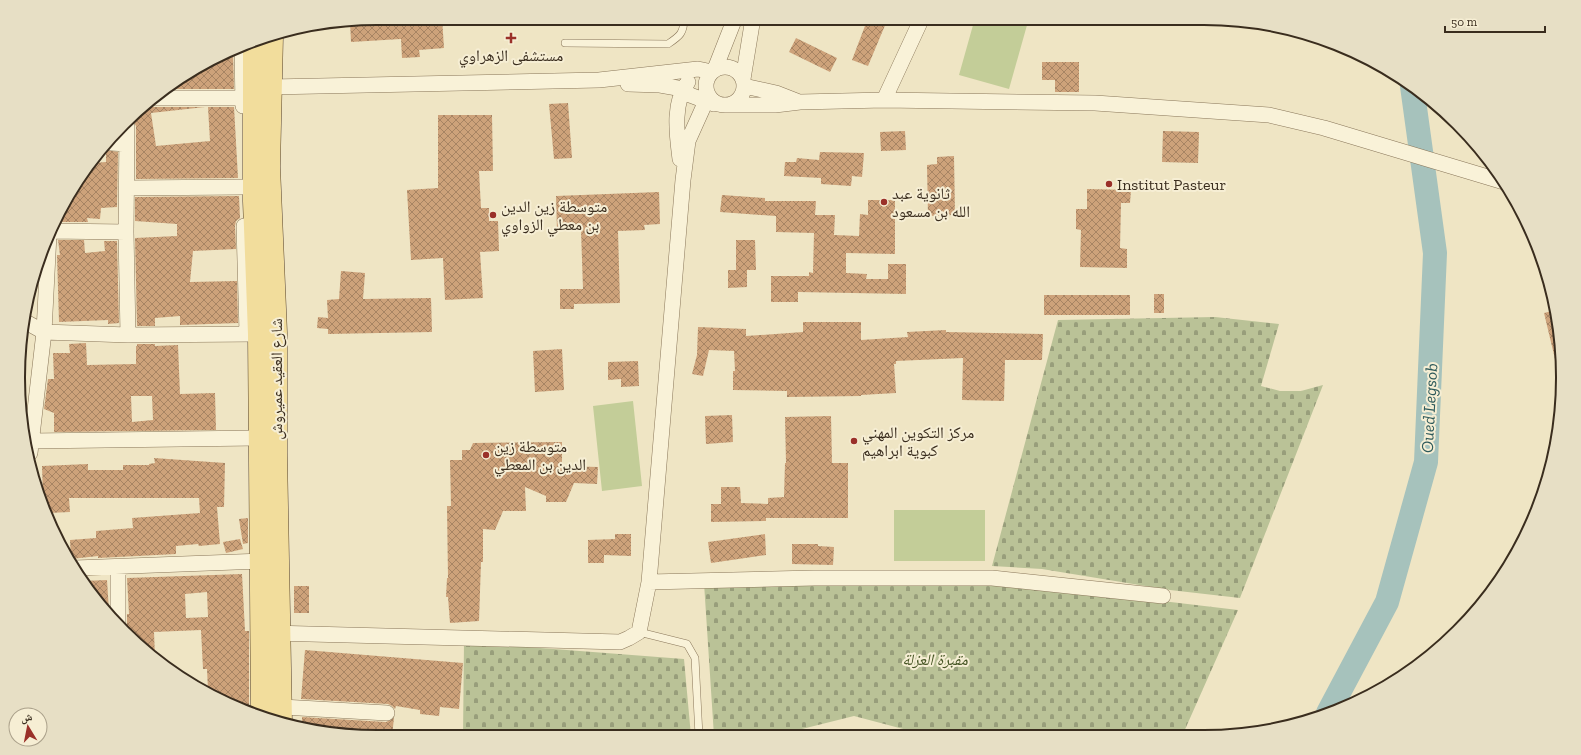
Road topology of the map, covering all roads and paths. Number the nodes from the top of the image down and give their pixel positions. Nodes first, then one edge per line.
1 (684, 25) edge
2 (731, 25) edge
3 (752, 25) edge
4 (919, 25) edge
5 (270, 42) edge
6 (565, 43) dead end
7 (254, 48) edge
8 (243, 52) edge
9 (708, 70) junction
10 (599, 80) junction
11 (744, 83) junction
12 (682, 89) junction
13 (256, 93) junction
14 (164, 97) edge
15 (884, 100) junction
16 (800, 102) junction
17 (717, 103) junction
18 (127, 129) edge
19 (114, 143) edge
20 (128, 144) junction
21 (1495, 179) edge
22 (682, 180) junction
23 (243, 187) junction
24 (127, 188) junction
25 (57, 232) edge
26 (126, 232) junction
27 (48, 254) edge
28 (29, 325) edge
29 (44, 332) junction
30 (261, 333) junction
31 (128, 335) junction
32 (260, 438) junction
33 (31, 440) edge
34 (32, 447) edge
35 (261, 560) junction
36 (118, 567) junction
37 (81, 568) edge
38 (649, 582) junction
39 (1163, 596) dead end
40 (118, 616) edge
41 (639, 632) junction
42 (271, 633) junction
43 (263, 710) edge
44 (386, 713) dead end
45 (281, 714) edge
46 (699, 730) edge

1 - 6 lane
2 - 9 street
3 - 11 street
4 - 15 street
5 - 13 main road, شارع العقيد عميروش
7 - 13 main road, شارع العقيد عميروش
8 - 13 street
9 - 10 street
9 - 11 street
9 - 12 street
9 - 17 street
10 - 12 street
10 - 13 street
11 - 16 street
11 - 17 street
12 - 17 street
12 - 22 street
13 - 14 street
13 - 23 street
13 - 30 main road, شارع العقيد عميروش
15 - 16 street
15 - 21 street
16 - 17 street
17 - 22 street
18 - 20 street
19 - 20 street
20 - 24 street
22 - 38 street
23 - 24 street
23 - 30 street
24 - 26 street
25 - 26 street
26 - 31 street
27 - 29 street
28 - 29 street
29 - 31 street
29 - 33 street
30 - 31 street
30 - 32 main road, شارع العقيد عميروش
30 - 42 main road, شارع العقيد عميروش
32 - 34 street
32 - 35 main road, شارع العقيد عميروش
35 - 36 street
35 - 42 main road, شارع العقيد عميروش
36 - 37 street
36 - 40 street
38 - 39 street
38 - 41 street
41 - 42 street
41 - 46 lane
42 - 43 main road, شارع العقيد عميروش
42 - 45 main road, شارع العقيد عميروش
44 - 45 street

